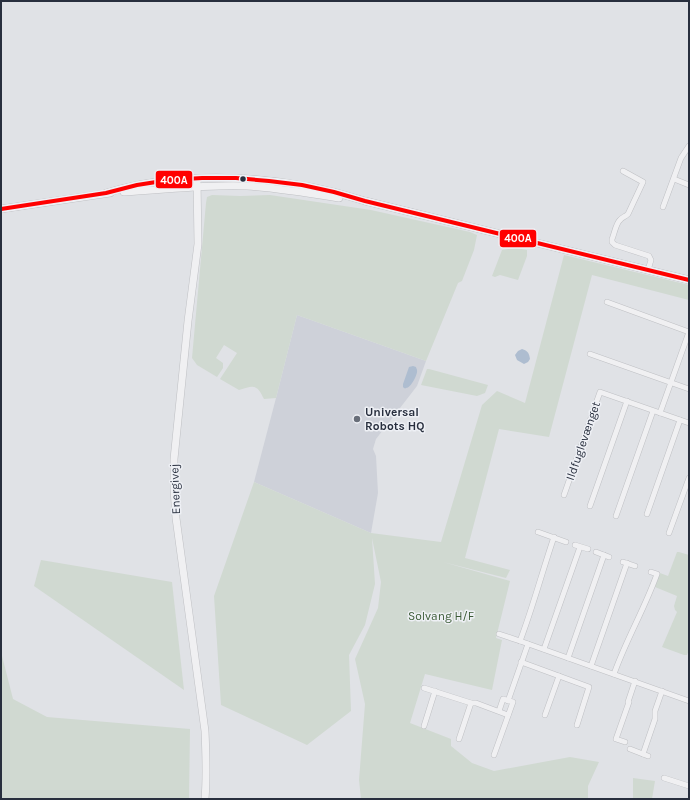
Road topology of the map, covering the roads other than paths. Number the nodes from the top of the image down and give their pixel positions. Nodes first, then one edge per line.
1 (689, 146) edge
2 (623, 171) dead end
3 (197, 179) junction
4 (674, 179) junction
5 (689, 185) edge
6 (197, 187) junction
7 (308, 187) junction
8 (106, 193) junction
9 (365, 201) junction
10 (663, 206) dead end
11 (1, 209) edge
12 (648, 270) junction
13 (689, 280) edge
14 (607, 302) dead end
15 (689, 332) edge
16 (590, 354) dead end
17 (671, 383) junction
18 (689, 389) edge
19 (627, 401) junction
20 (653, 411) junction
21 (660, 413) junction
22 (680, 420) junction
23 (689, 423) edge
24 (689, 478) edge
25 (564, 495) dead end
26 (590, 506) dead end
27 (647, 514) dead end
28 (616, 516) dead end
29 (538, 532) dead end
30 (669, 533) dead end
31 (554, 537) junction
32 (566, 542) dead end
33 (588, 549) dead end
34 (596, 552) dead end
35 (635, 566) dead end
36 (651, 572) dead end
37 (499, 634) dead end
38 (520, 641) junction
39 (528, 644) junction
40 (544, 649) junction
41 (568, 658) junction
42 (521, 662) junction
43 (591, 666) junction
44 (614, 674) junction
45 (559, 676) junction
46 (635, 681) junction
47 (424, 688) dead end
48 (435, 691) junction
49 (662, 691) junction
50 (508, 701) junction
51 (689, 701) edge
52 (471, 703) junction
53 (499, 711) junction
54 (508, 715) junction
55 (545, 715) dead end
56 (577, 725) dead end
57 (424, 726) dead end
58 (459, 739) dead end
59 (625, 742) dead end
60 (630, 749) dead end
61 (494, 755) dead end
62 (664, 778) dead end
63 (689, 786) edge
64 (205, 799) edge

1 - 4 street
2 - 12 street
3 - 6 street, Energivej
3 - 7 street
3 - 8 street
4 - 5 street
4 - 10 street
6 - 7 street
6 - 8 street
6 - 9 street
6 - 64 street, Energivej
7 - 9 street
8 - 11 street
9 - 12 street
12 - 13 street
14 - 15 street
15 - 17 street
16 - 17 street
17 - 18 street
17 - 21 street
19 - 20 street, Ildfuglevænget
19 - 25 street, Ildfuglevænget
19 - 26 street
20 - 21 street, Ildfuglevænget
20 - 28 street
21 - 22 street, Ildfuglevænget
22 - 23 street, Ildfuglevænget
22 - 27 street
24 - 30 street
29 - 31 street
31 - 32 street
31 - 38 street
33 - 40 street
34 - 41 street
35 - 43 street
36 - 44 street
37 - 38 street
38 - 39 street
39 - 40 street
39 - 42 street
40 - 41 street
41 - 43 street
42 - 45 street
42 - 50 street
43 - 44 street
44 - 46 street
45 - 55 street
45 - 56 street
46 - 49 street
46 - 59 street
47 - 48 street
48 - 52 street
48 - 57 street
49 - 51 street
49 - 60 street
50 - 53 street
50 - 54 street
52 - 53 street
52 - 58 street
53 - 54 street
54 - 61 street
62 - 63 street

